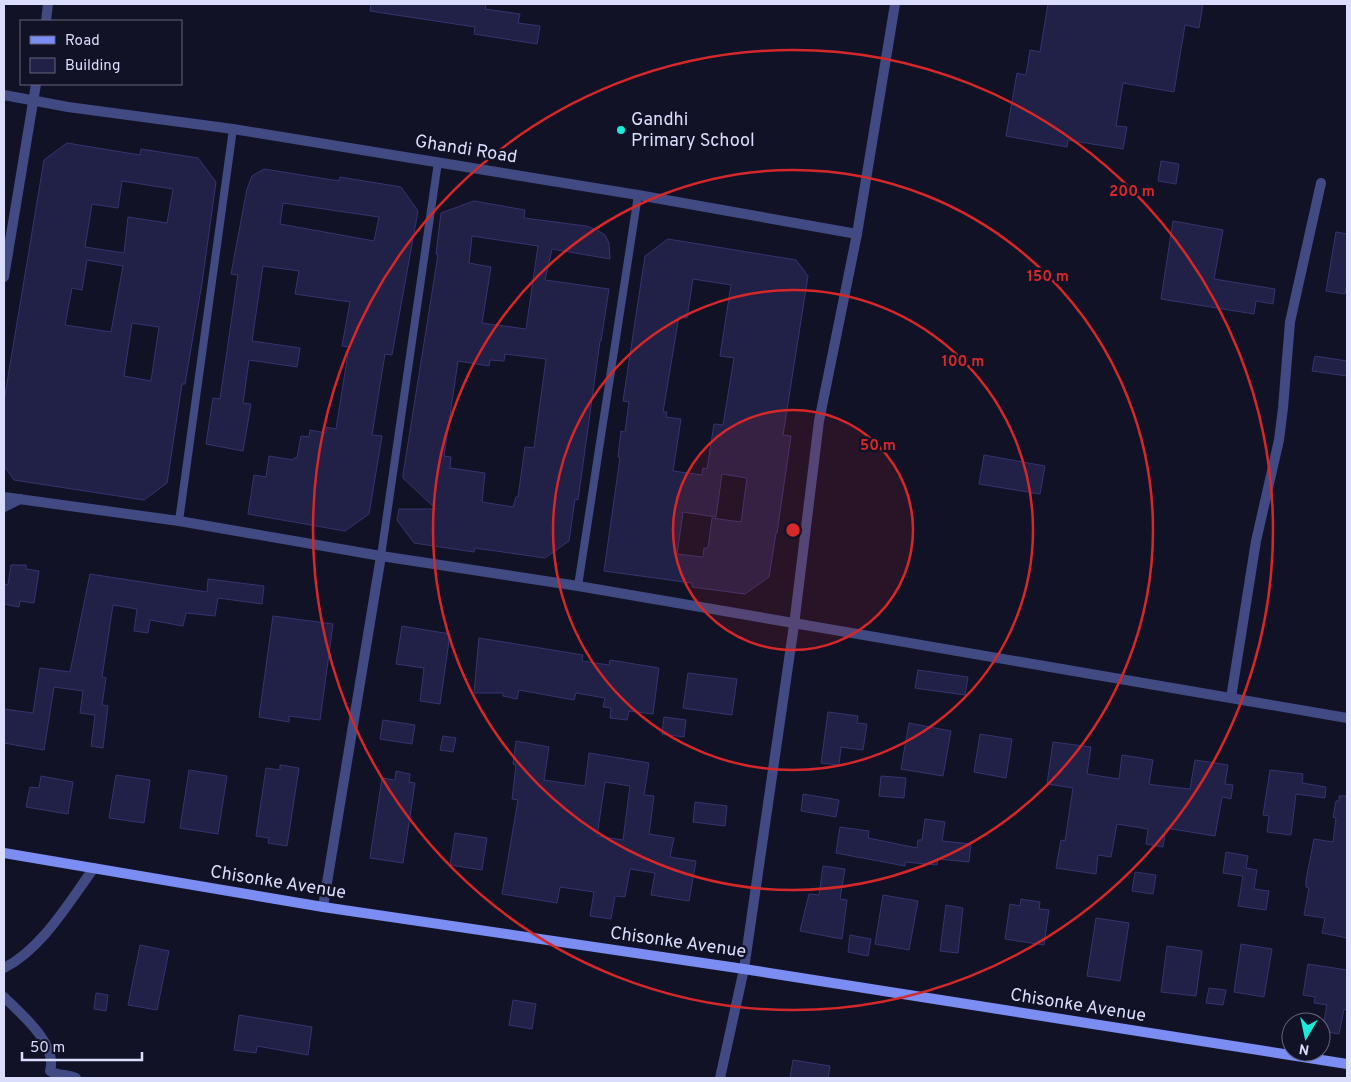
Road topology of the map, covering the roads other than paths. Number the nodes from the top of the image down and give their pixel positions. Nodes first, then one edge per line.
1 (48, 4) edge
2 (895, 4) edge
3 (46, 20) edge
4 (36, 85) edge
5 (4, 96) edge
6 (33, 100) junction
7 (233, 129) junction
8 (438, 162) junction
9 (1321, 183) dead end
10 (638, 195) junction
11 (857, 234) junction
12 (4, 277) edge
13 (4, 496) edge
14 (20, 499) junction
15 (4, 507) edge
16 (179, 521) junction
17 (381, 556) junction
18 (578, 586) junction
19 (794, 625) junction
20 (1231, 698) junction
21 (1347, 718) edge
22 (4, 853) edge
23 (94, 868) junction
24 (323, 907) junction
25 (4, 968) edge
26 (744, 969) junction
27 (4, 997) edge
28 (1347, 1064) edge
29 (76, 1078) edge
30 (720, 1078) edge

1 - 3 street
2 - 11 street
4 - 6 street
5 - 6 street, Ghandi Road
6 - 7 street, Ghandi Road
6 - 12 street
7 - 8 street, Ghandi Road
7 - 16 lane
8 - 10 street, Ghandi Road
8 - 17 lane
9 - 20 street
10 - 11 street, Ghandi Road
10 - 18 lane
11 - 19 street
13 - 14 street
14 - 15 street
14 - 16 street
16 - 17 street
17 - 18 street
17 - 24 street
18 - 19 street
19 - 20 street
19 - 26 street
20 - 21 street
22 - 23 street, Chisonke Avenue
23 - 24 street, Chisonke Avenue
23 - 25 street
24 - 26 street, Chisonke Avenue
26 - 28 street, Chisonke Avenue
26 - 30 street
27 - 29 street

